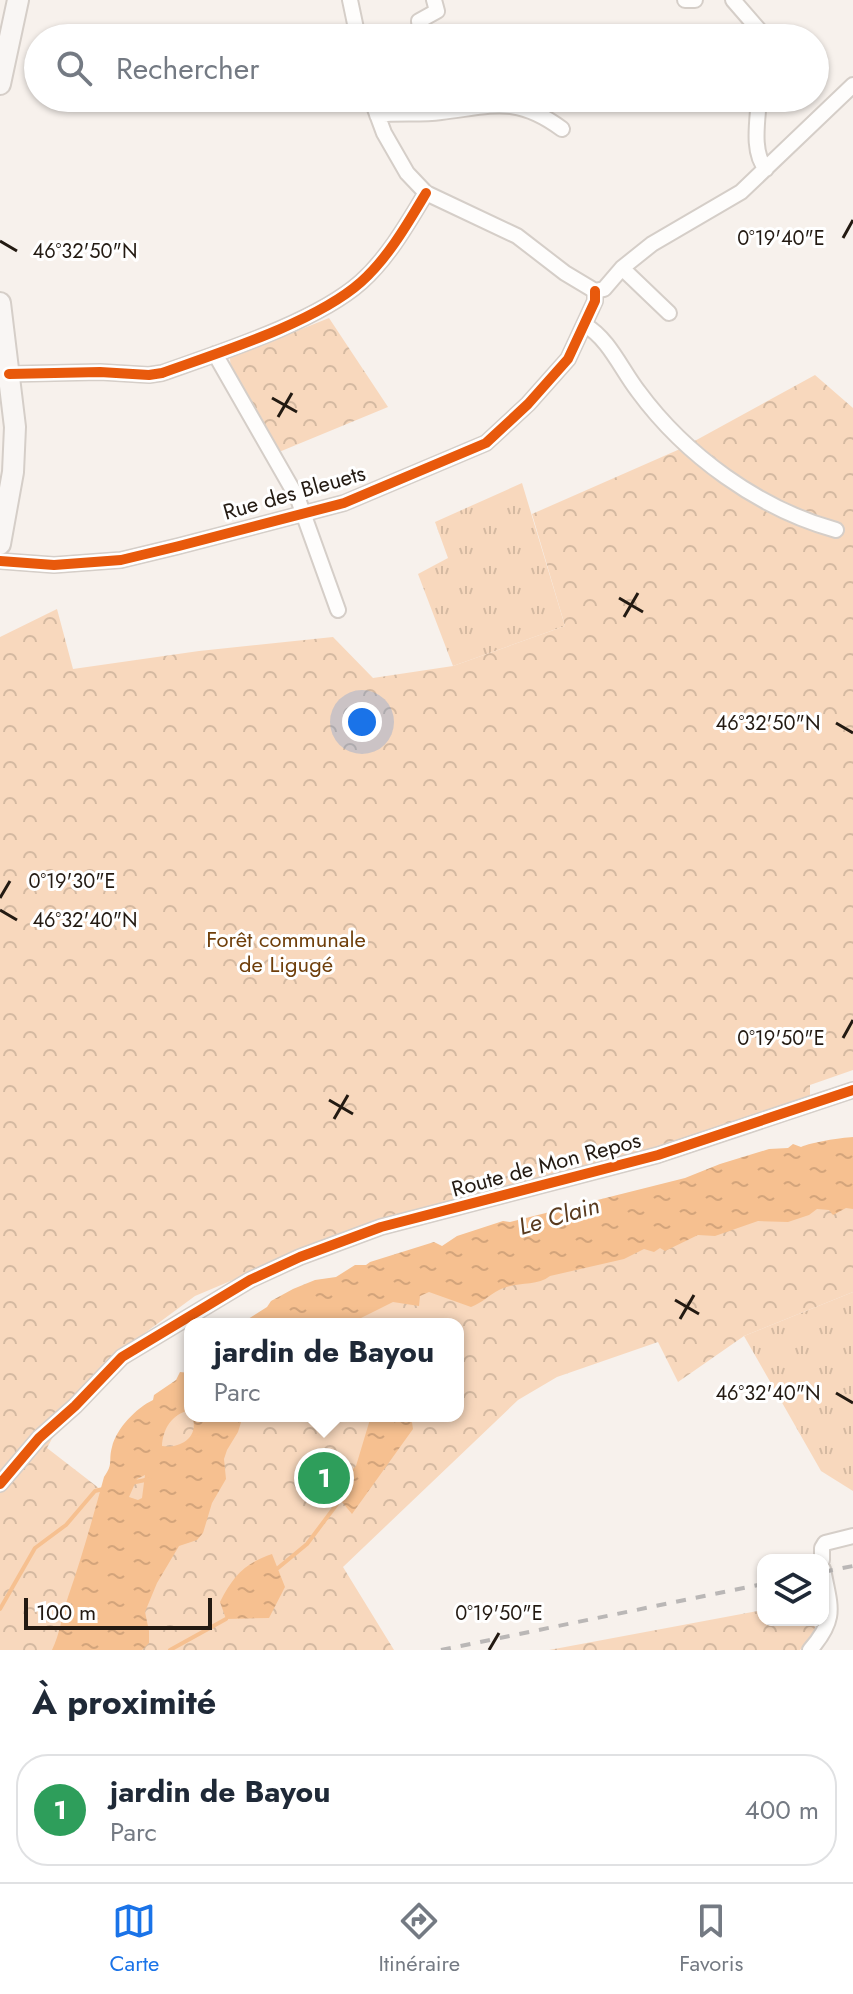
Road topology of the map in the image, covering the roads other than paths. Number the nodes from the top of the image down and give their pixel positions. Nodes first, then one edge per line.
1 (18, 0) edge
2 (350, 0) edge
3 (434, 0) edge
4 (685, 0) edge
5 (695, 0) edge
6 (733, 0) edge
7 (355, 24) edge
8 (419, 24) edge
9 (754, 24) edge
10 (0, 84) edge
11 (853, 85) edge
12 (829, 108) edge
13 (376, 112) edge
14 (445, 112) edge
15 (533, 112) edge
16 (758, 112) edge
17 (825, 112) edge
18 (377, 115) junction
19 (562, 129) dead end
20 (766, 169) junction
21 (426, 193) junction
22 (622, 268) junction
23 (595, 291) junction
24 (0, 303) edge
25 (669, 313) dead end
26 (585, 325) junction
27 (215, 354) junction
28 (9, 374) junction
29 (303, 513) junction
30 (836, 530) dead end
31 (0, 544) edge
32 (0, 561) edge
33 (338, 610) dead end
34 (853, 1090) edge
35 (187, 1318) edge
36 (184, 1320) edge
37 (0, 1484) edge
38 (853, 1536) edge
39 (823, 1554) edge
40 (829, 1600) edge
41 (829, 1623) edge
42 (827, 1626) edge
43 (810, 1650) edge

1 - 10 street
2 - 7 street
3 - 8 street
4 - 5 street
6 - 9 street
11 - 12 street
13 - 18 street
14 - 18 street
15 - 19 street
16 - 20 street
17 - 20 street
18 - 21 street
20 - 22 street
21 - 23 street
21 - 27 street
22 - 23 street
22 - 25 street
23 - 26 street, Rue des Bleuets
24 - 28 street
26 - 29 street, Rue des Bleuets
26 - 30 street
27 - 28 street
27 - 29 street
28 - 31 street
29 - 32 street, Rue des Bleuets
29 - 33 street
34 - 35 street, Route de Mon Repos
36 - 37 street, Route de Mon Repos
38 - 39 street
40 - 41 street
42 - 43 street

